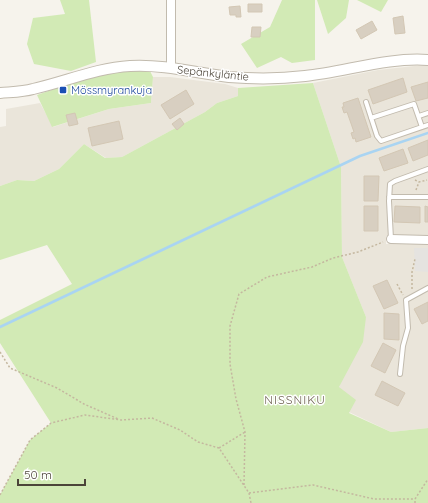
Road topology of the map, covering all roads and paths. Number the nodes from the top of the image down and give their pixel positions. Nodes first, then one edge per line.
1 (171, 0) edge
2 (428, 60) edge
3 (171, 68) junction
4 (0, 93) edge
5 (366, 102) dead end
6 (428, 113) edge
7 (419, 116) junction
8 (371, 118) junction
9 (428, 125) edge
10 (422, 127) junction
11 (428, 169) edge
12 (427, 180) dead end
13 (419, 182) dead end
14 (389, 196) junction
15 (428, 197) edge
16 (391, 239) junction
17 (428, 240) edge
18 (416, 259) dead end
19 (397, 284) dead end
20 (412, 287) dead end
21 (428, 288) edge
22 (406, 300) junction
23 (0, 352) edge
24 (400, 374) dead end
25 (121, 420) junction
26 (245, 432) junction
27 (220, 448) junction
28 (428, 479) edge
29 (244, 485) junction
30 (249, 493) junction
31 (0, 495) edge
32 (416, 499) junction
33 (251, 503) edge
34 (415, 503) edge

1 - 3 street
2 - 3 street, Sepänkyläntie
3 - 4 street, Sepänkyläntie
5 - 8 lane
6 - 7 lane
7 - 8 lane
7 - 10 lane
8 - 10 lane
9 - 10 lane
11 - 14 lane
12 - 13 path
14 - 15 lane
14 - 16 lane
16 - 17 street
16 - 26 path
18 - 20 path
19 - 22 path
21 - 22 lane
22 - 24 lane
23 - 25 path
25 - 27 path
25 - 31 path
26 - 27 path
26 - 29 path
27 - 29 path
28 - 32 path
29 - 30 path
30 - 32 path
30 - 33 path
32 - 34 path

